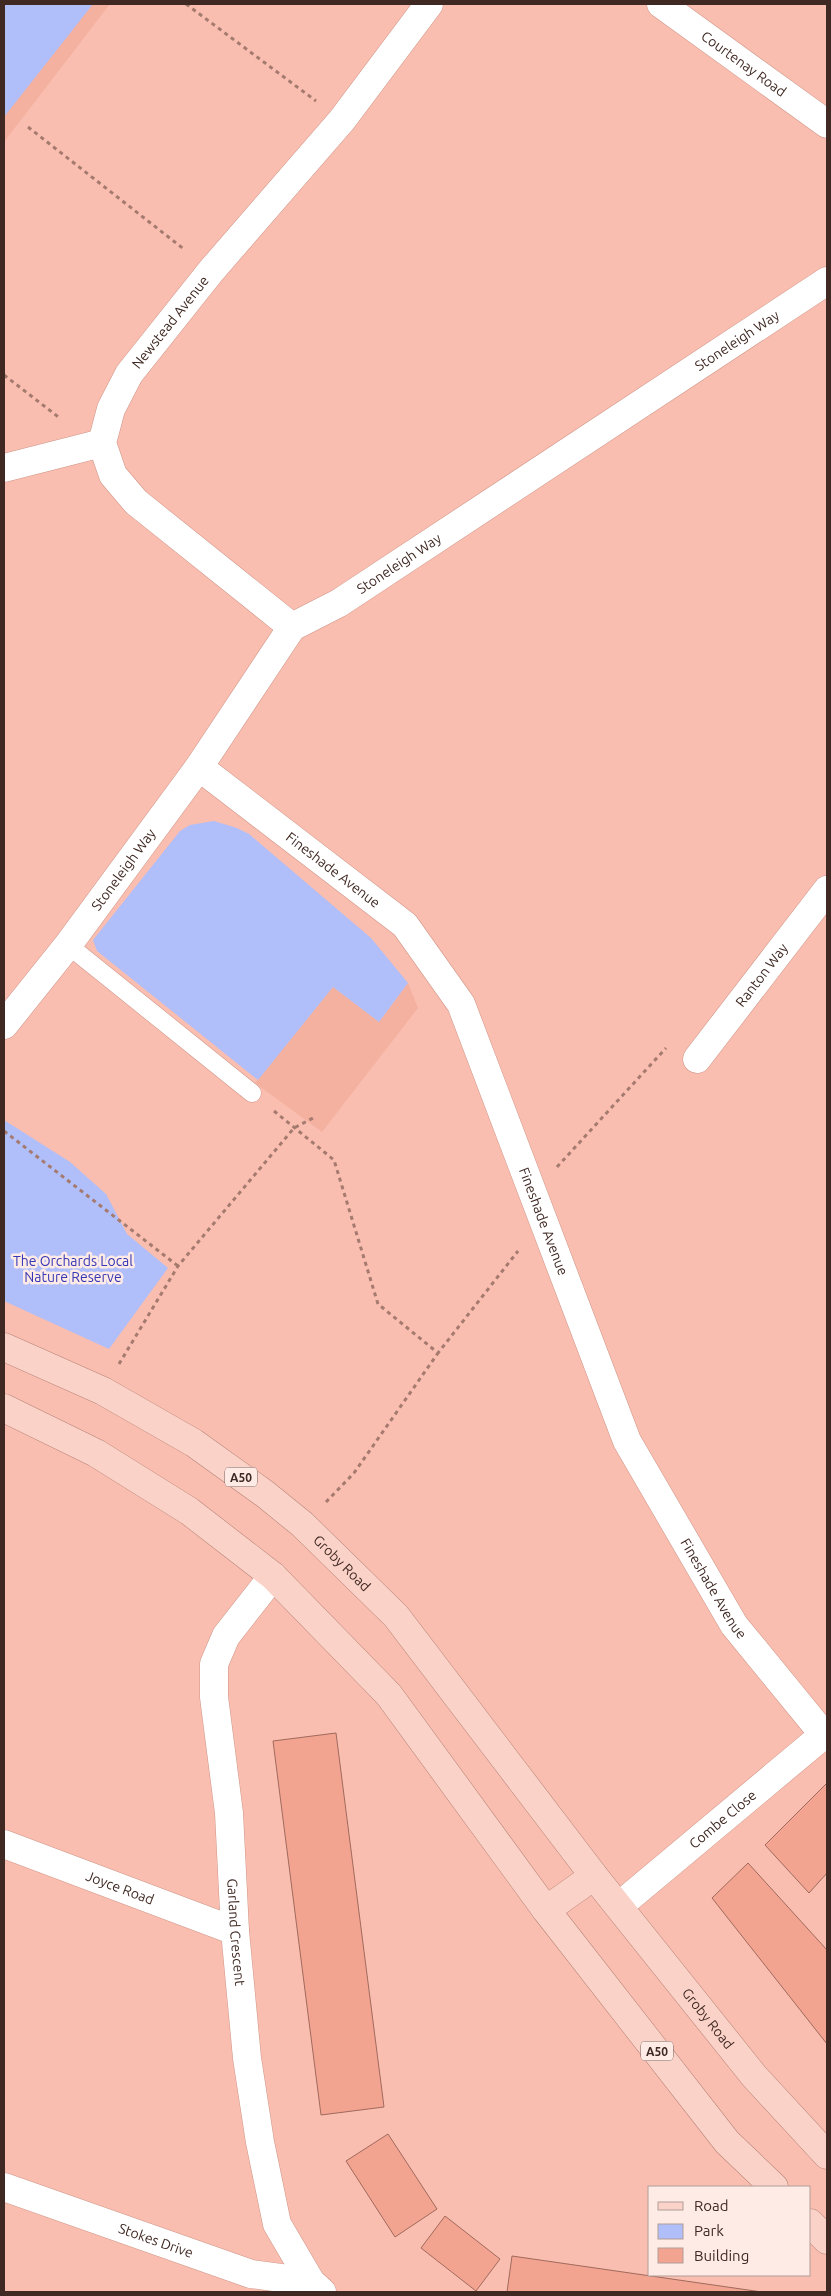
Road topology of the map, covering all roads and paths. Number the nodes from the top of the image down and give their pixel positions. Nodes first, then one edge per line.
1 (186, 4) edge
2 (429, 4) edge
3 (661, 4) edge
4 (342, 120) junction
5 (827, 124) edge
6 (28, 126) dead end
7 (211, 271) junction
8 (827, 281) edge
9 (4, 375) edge
10 (99, 444) junction
11 (4, 468) edge
12 (292, 627) junction
13 (199, 767) junction
14 (827, 890) edge
15 (68, 945) junction
16 (4, 1025) edge
17 (697, 1059) joint
18 (252, 1093) joint
19 (313, 1118) dead end
20 (294, 1128) junction
21 (4, 1131) edge
22 (534, 1194) junction
23 (543, 1220) junction
24 (178, 1266) junction
25 (4, 1346) edge
26 (438, 1353) junction
27 (116, 1369) dead end
28 (4, 1408) edge
29 (324, 1505) dead end
30 (273, 1576) junction
31 (826, 1734) edge
32 (4, 1844) edge
33 (594, 1876) junction
34 (619, 1906) junction
35 (546, 1910) junction
36 (235, 1931) junction
37 (827, 2156) edge
38 (773, 2186) edge
39 (4, 2187) edge
40 (811, 2224) edge
41 (827, 2240) edge
42 (316, 2287) edge

1 - 4 path
2 - 4 street, Newstead Avenue
3 - 5 street, Courtenay Road
4 - 7 street, Newstead Avenue
6 - 7 path
7 - 10 street, Newstead Avenue
8 - 12 street, Stoneleigh Way
9 - 10 path
10 - 11 street
10 - 12 street
12 - 13 street, Stoneleigh Way
13 - 15 street, Stoneleigh Way
13 - 22 street, Fineshade Avenue
14 - 17 street, Ranton Way
15 - 16 street, Stoneleigh Way
15 - 18 lane
17 - 22 path
18 - 20 path
19 - 20 path
20 - 24 path
20 - 26 path
21 - 24 path
22 - 23 street, Fineshade Avenue
23 - 26 path
23 - 31 street, Fineshade Avenue
24 - 27 path
25 - 33 main road, Groby Road / A50
26 - 29 path
28 - 30 main road, A50
30 - 35 main road, A50
30 - 36 street, Garland Crescent
31 - 34 street, Combe Close
32 - 36 street, Joyce Road
33 - 34 main road, Groby Road / A50
33 - 35 main road
34 - 37 main road, Groby Road / A50
35 - 38 main road, A50
36 - 42 street, Garland Crescent
39 - 42 street, Stokes Drive
40 - 41 main road

